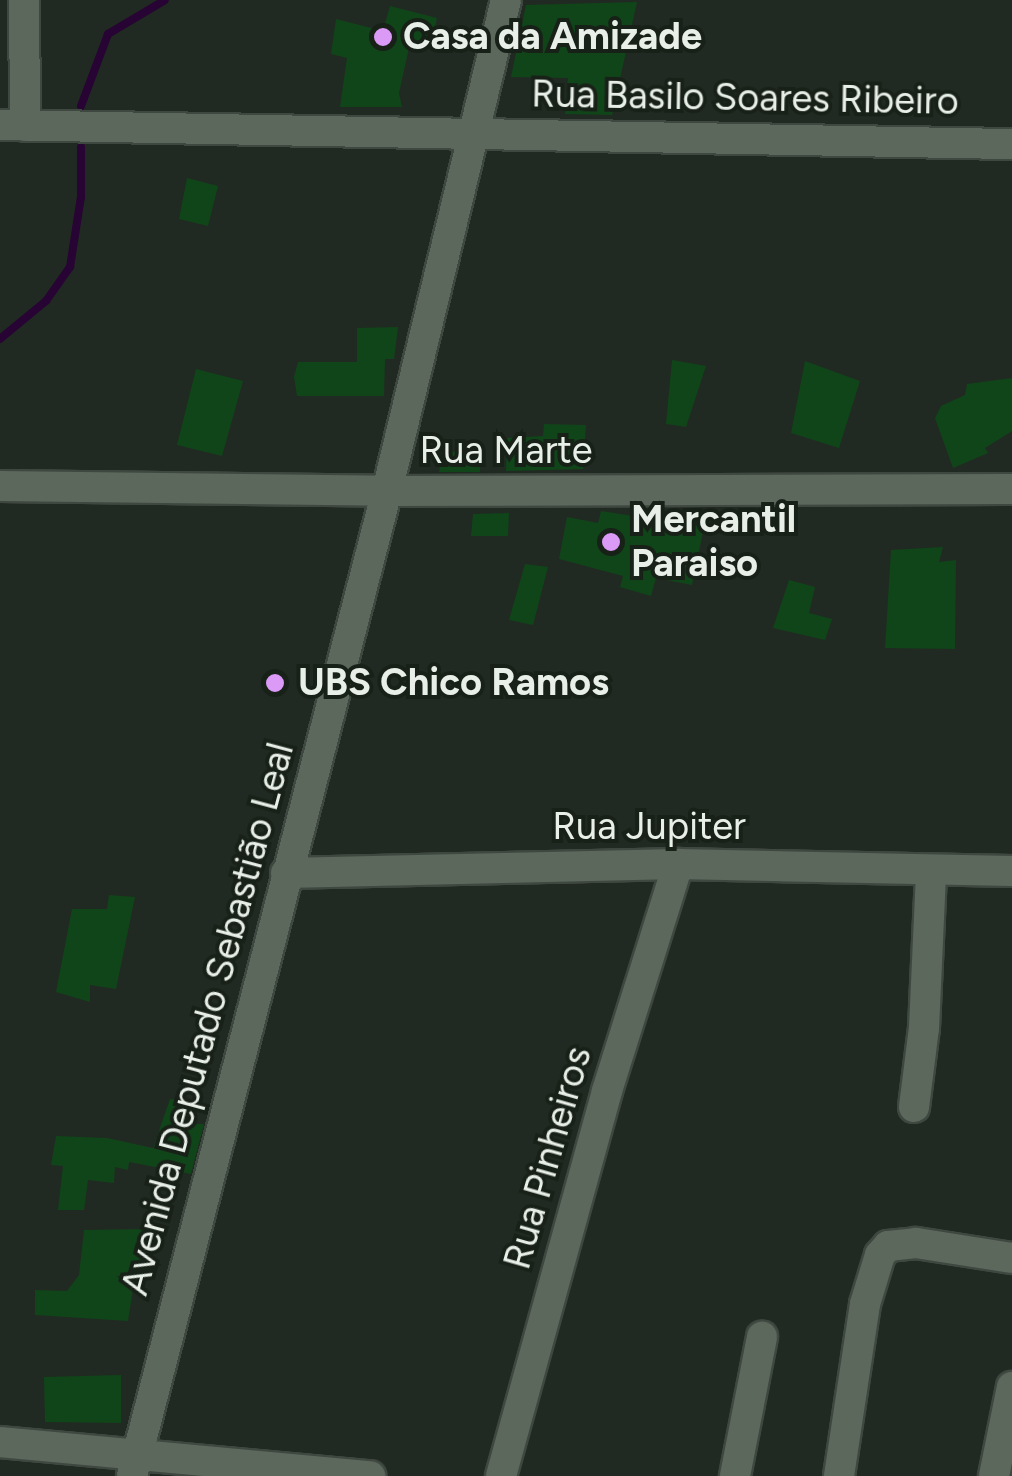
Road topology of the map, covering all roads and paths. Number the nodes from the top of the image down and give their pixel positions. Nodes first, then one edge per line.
1 (24, 0) edge
2 (506, 0) edge
3 (13, 125) edge
4 (476, 132) junction
5 (1012, 144) edge
6 (0, 486) edge
7 (1012, 490) edge
8 (388, 491) junction
9 (678, 864) junction
10 (1012, 871) edge
11 (286, 872) junction
12 (931, 872) junction
13 (914, 1107) dead end
14 (1012, 1258) edge
15 (762, 1337) dead end
16 (1012, 1386) edge
17 (0, 1442) edge
18 (134, 1465) edge
19 (370, 1476) edge
20 (501, 1476) edge
21 (735, 1476) edge
22 (839, 1476) edge
23 (994, 1476) edge

1 - 3 street
2 - 4 street, Avenida Deputado Sebastião Leal
3 - 4 street, Rua Basilo Soares Ribeiro
4 - 5 street, Rua Basilo Soares Ribeiro
4 - 8 street, Avenida Deputado Sebastião Leal
6 - 8 street, Rua Marte
7 - 8 street, Rua Marte
8 - 11 street, Avenida Deputado Sebastião Leal
9 - 11 street, Rua Jupiter
9 - 12 street, Rua Jupiter
9 - 20 street, Rua Pinheiros
10 - 12 street, Rua Jupiter
11 - 18 street, Avenida Deputado Sebastião Leal
12 - 13 street
14 - 22 street
15 - 21 street
16 - 23 street
17 - 18 street
18 - 19 street

